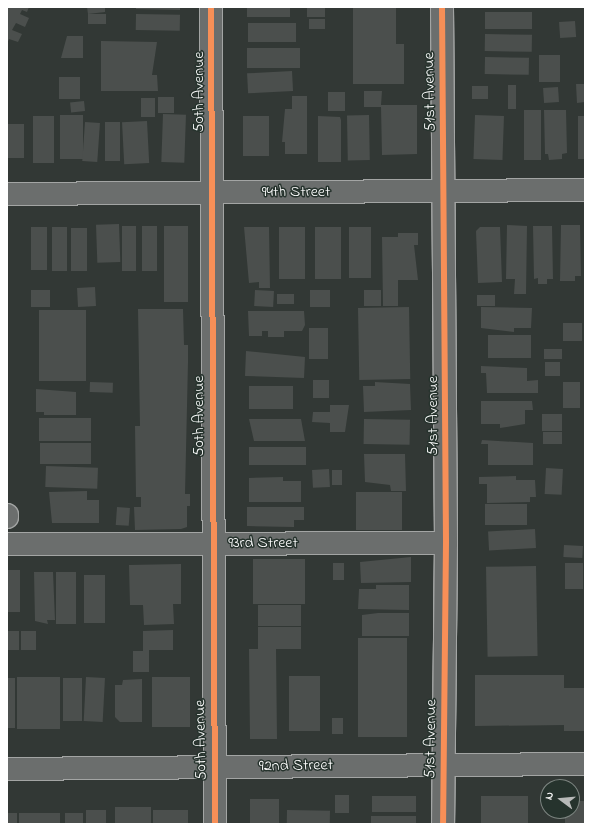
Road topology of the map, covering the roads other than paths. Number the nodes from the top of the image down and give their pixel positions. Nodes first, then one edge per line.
1 (211, 7) edge
2 (442, 7) edge
3 (585, 190) edge
4 (444, 191) junction
5 (212, 192) junction
6 (7, 194) edge
7 (212, 543) junction
8 (446, 543) junction
9 (7, 544) edge
10 (443, 764) junction
11 (585, 764) edge
12 (214, 768) junction
13 (7, 769) edge
14 (215, 824) edge
15 (444, 824) edge

1 - 5 street, 50th Avenue
2 - 4 street, 51st Avenue
3 - 4 street, 94th Street
4 - 5 street, 94th Street
4 - 8 street, 51st Avenue
5 - 6 street, 94th Street
5 - 7 street, 50th Avenue
7 - 8 street, 93rd Street
7 - 9 street, 93rd Street
7 - 12 street, 50th Avenue
8 - 10 street, 51st Avenue
10 - 11 street, 92nd Street
10 - 12 street, 92nd Street
10 - 15 street, 51st Avenue
12 - 13 street, 92nd Street
12 - 14 street, 50th Avenue

